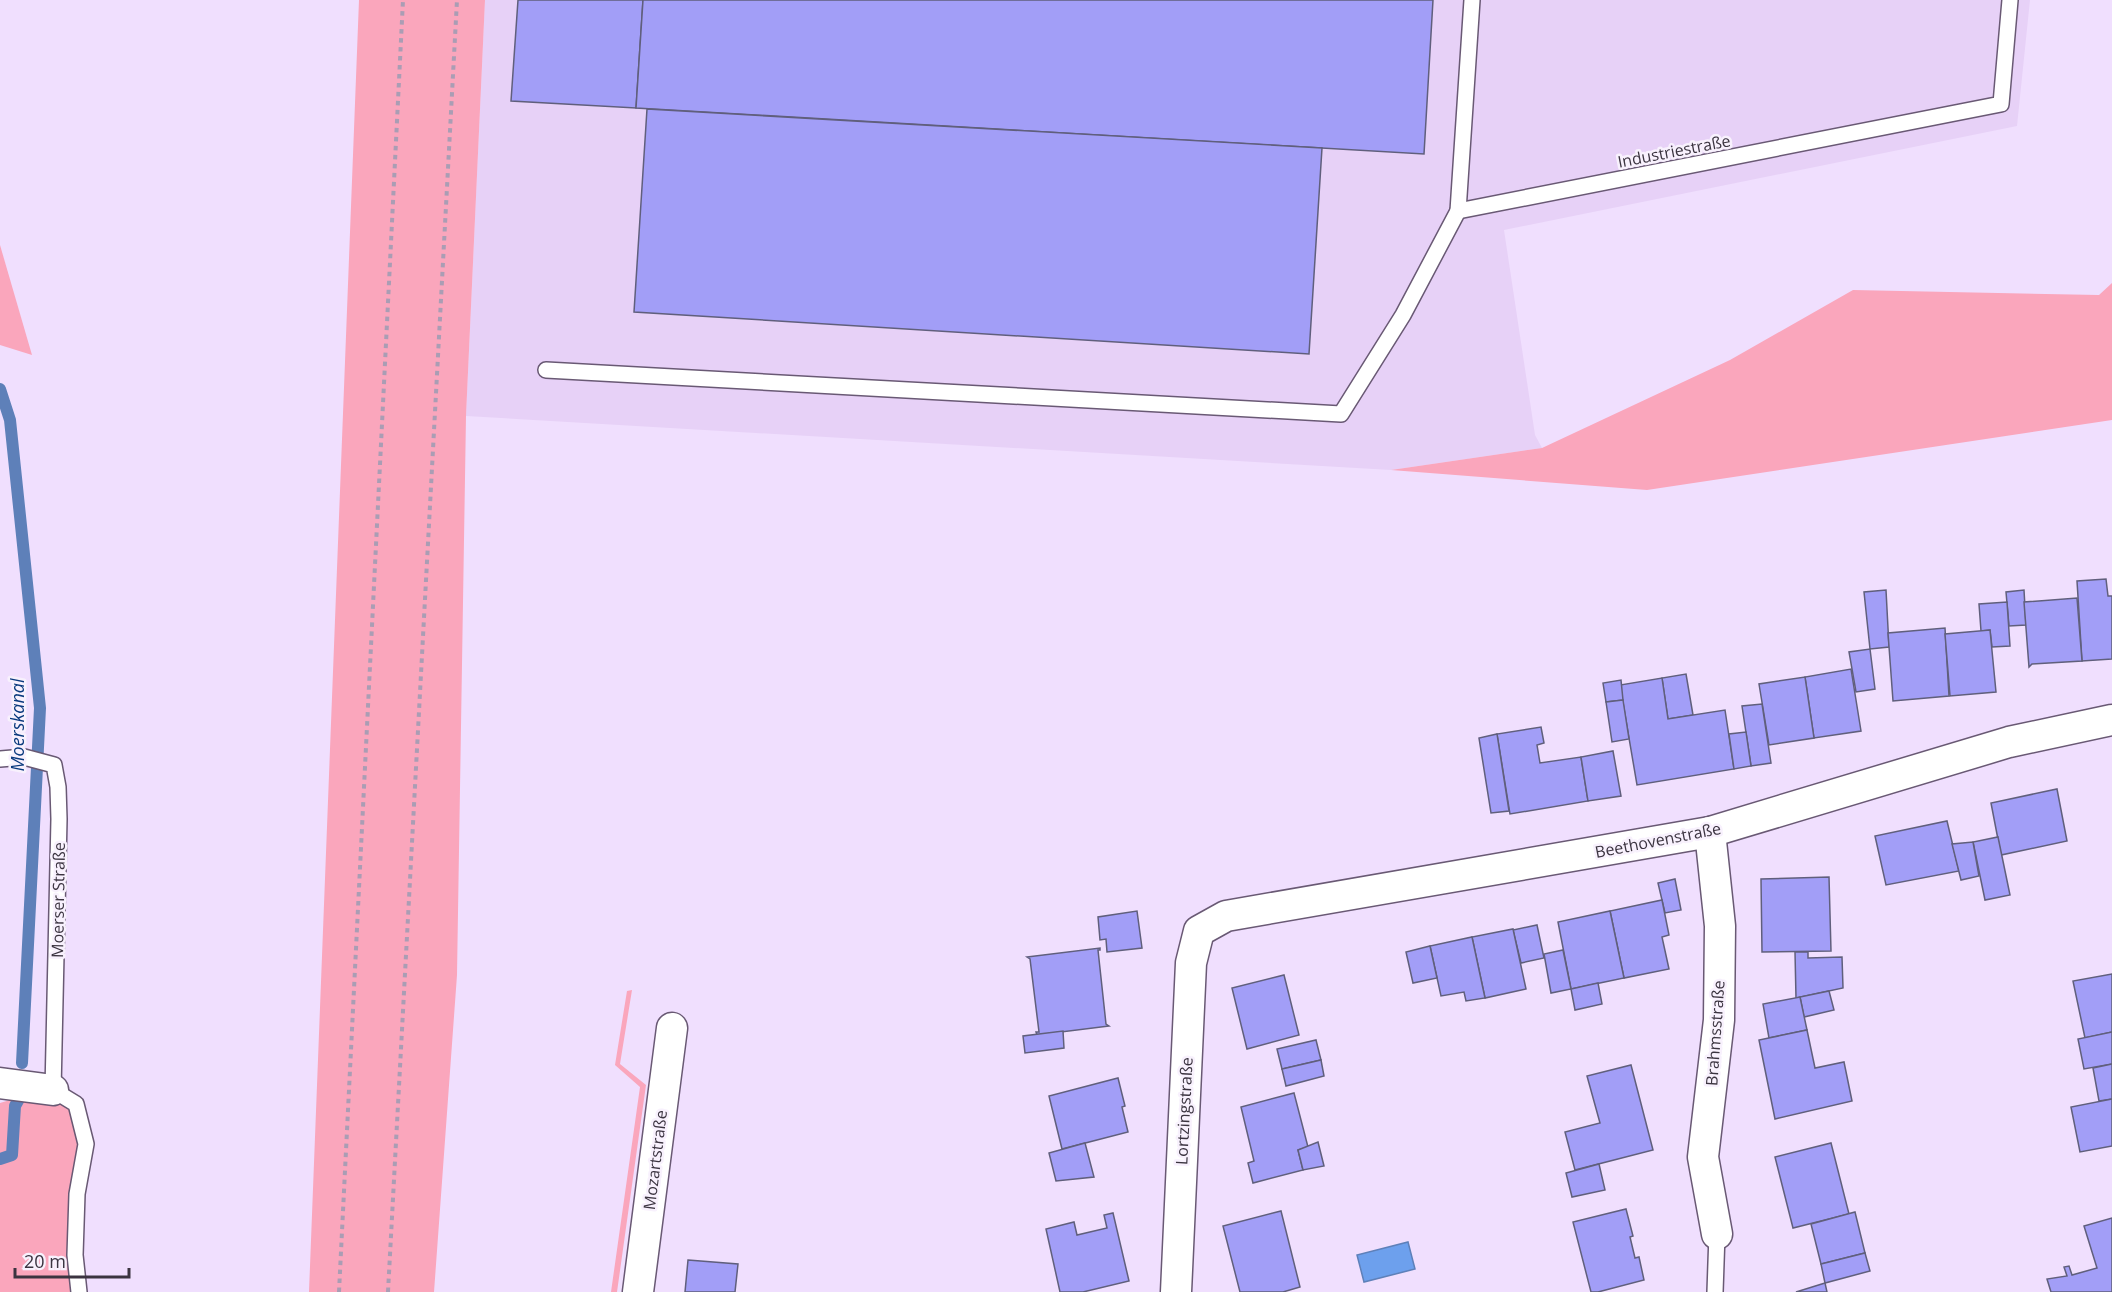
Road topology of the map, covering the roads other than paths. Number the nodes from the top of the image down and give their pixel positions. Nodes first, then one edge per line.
1 (1472, 0) edge
2 (2010, 0) edge
3 (1458, 211) junction
4 (546, 370) dead end
5 (2112, 720) edge
6 (0, 759) edge
7 (1710, 832) junction
8 (1199, 931) joint
9 (672, 1028) dead end
10 (0, 1083) edge
11 (53, 1090) junction
12 (1717, 1234) joint
13 (79, 1292) edge
14 (638, 1292) edge
15 (1176, 1292) edge
16 (1714, 1292) edge

1 - 3 lane
2 - 3 lane, Industriestraße
3 - 4 lane
5 - 7 street, Beethovenstraße
6 - 11 lane, Moerser Straße
7 - 8 street, Beethovenstraße
7 - 12 street, Brahmsstraße
8 - 15 street, Lortzingstraße
9 - 14 street, Mozartstraße
10 - 11 street
11 - 13 lane
12 - 16 lane

